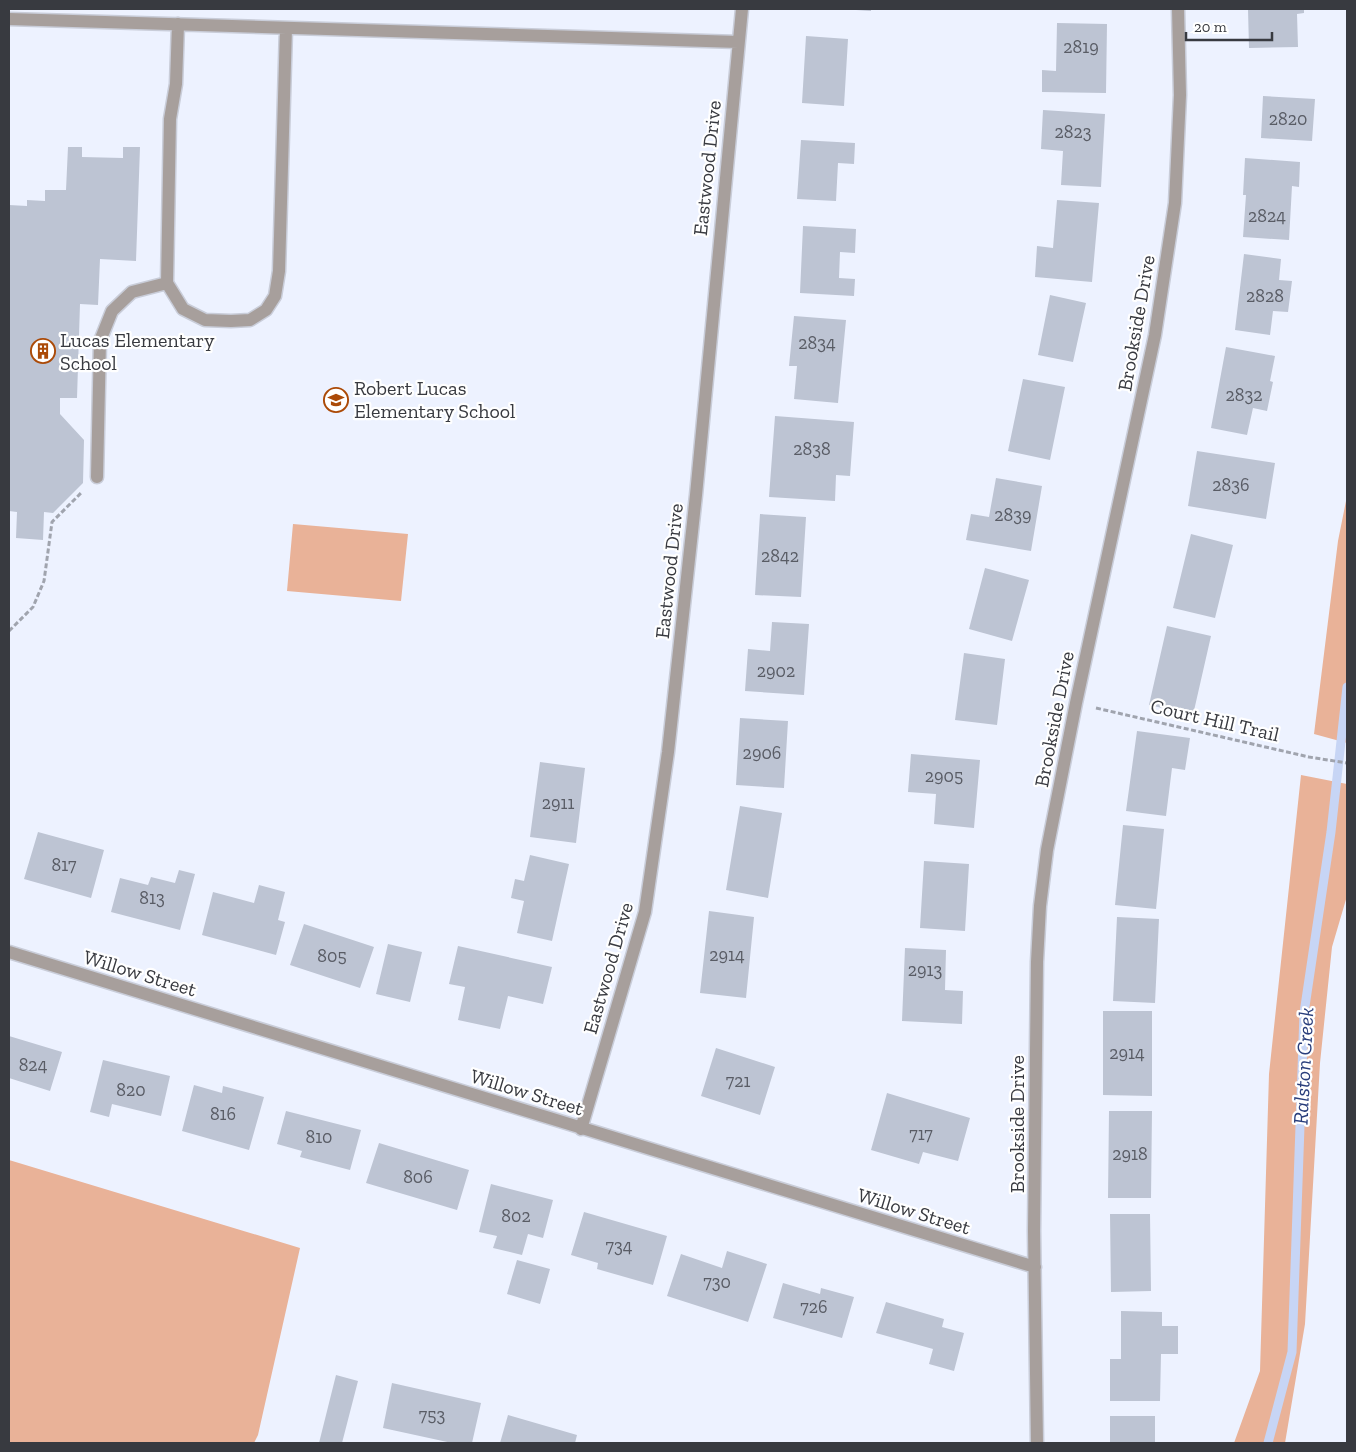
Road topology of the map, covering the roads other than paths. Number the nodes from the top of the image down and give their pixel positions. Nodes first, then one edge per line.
1 (742, 9) edge
2 (1178, 9) edge
3 (9, 19) edge
4 (178, 24) junction
5 (286, 28) junction
6 (738, 42) junction
7 (167, 283) junction
8 (97, 477) road end
9 (9, 952) edge
10 (581, 1129) junction
11 (1035, 1267) junction
12 (1037, 1443) edge

1 - 6 street, Eastwood Drive
2 - 11 street, Brookside Drive
3 - 4 street
4 - 5 street
4 - 7 street
5 - 6 street
5 - 7 street
6 - 10 street, Eastwood Drive
7 - 8 street
9 - 10 street, Willow Street
10 - 11 street, Willow Street
11 - 12 street, Brookside Drive

